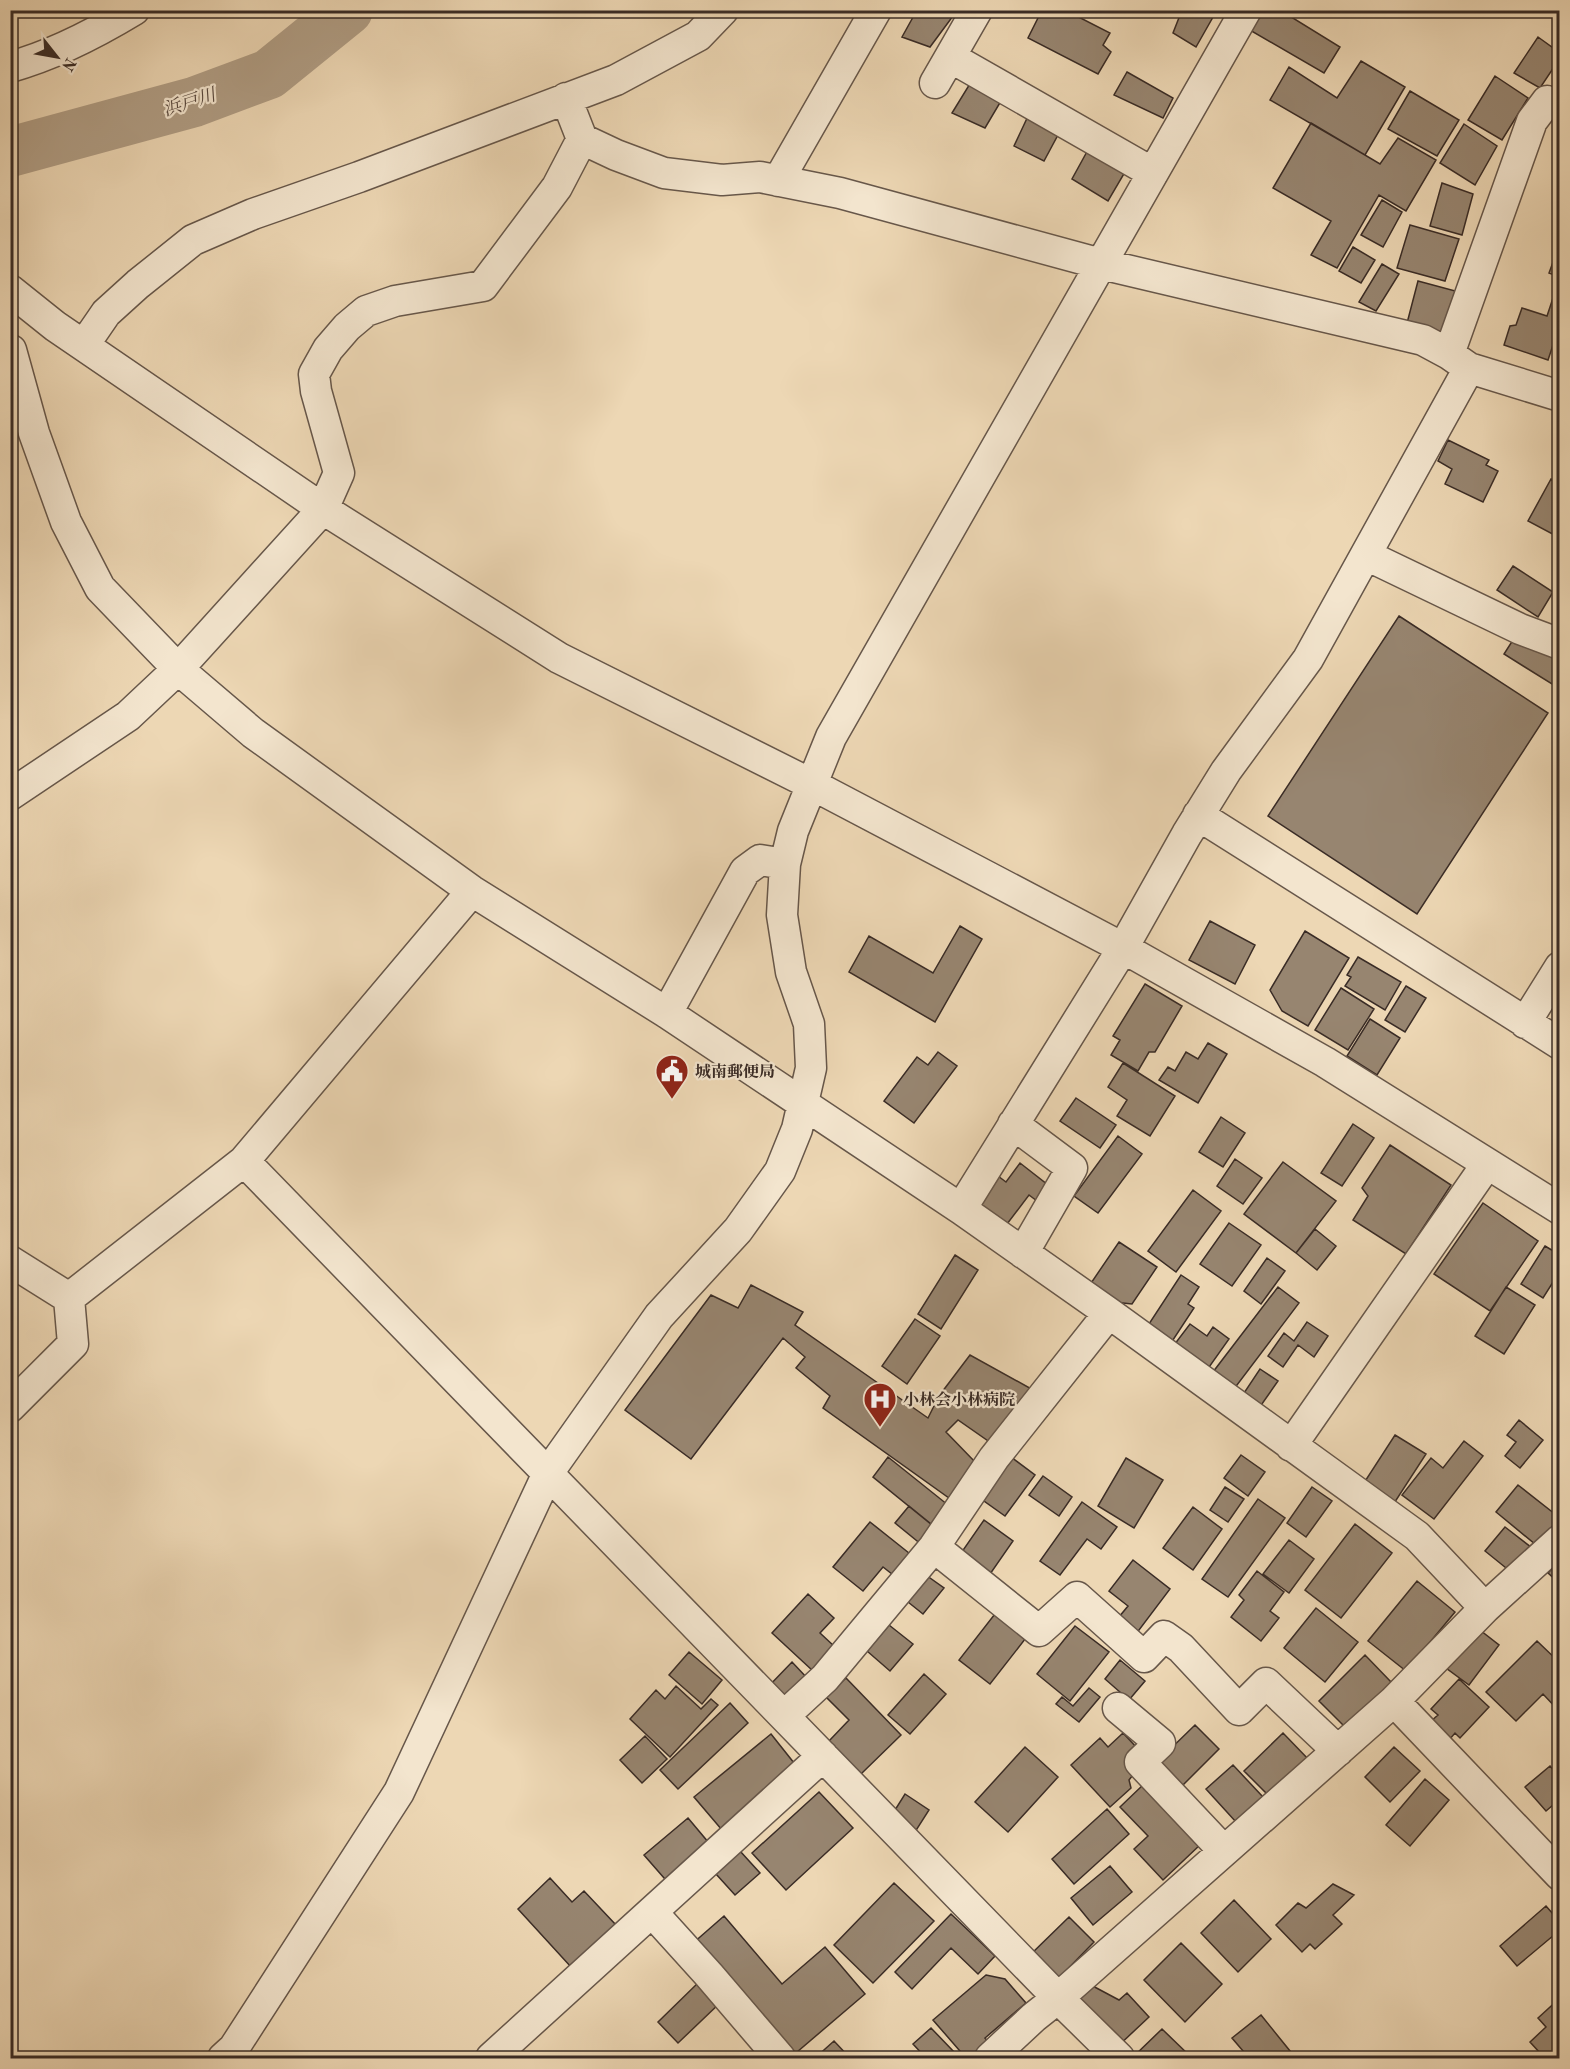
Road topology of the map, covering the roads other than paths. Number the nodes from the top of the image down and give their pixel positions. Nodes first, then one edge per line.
1 (134, 10) edge
2 (723, 10) edge
3 (876, 10) edge
4 (977, 10) edge
5 (1246, 10) edge
6 (950, 57) junction
7 (10, 67) edge
8 (935, 82) dead end
9 (567, 98) junction
10 (1560, 107) edge
11 (582, 139) junction
12 (1153, 173) junction
13 (778, 181) junction
14 (1101, 264) junction
15 (16, 294) edge
16 (55, 326) junction
17 (84, 345) junction
18 (11, 350) edge
19 (1459, 361) junction
20 (1560, 396) edge
21 (323, 509) junction
22 (1366, 555) junction
23 (1560, 644) edge
24 (178, 669) junction
25 (811, 784) junction
26 (10, 795) edge
27 (1198, 815) junction
28 (786, 864) junction
29 (472, 891) junction
30 (1123, 948) junction
31 (1560, 967) edge
32 (667, 1013) junction
33 (1525, 1023) junction
34 (1560, 1044) edge
35 (802, 1103) junction
36 (1013, 1124) junction
37 (244, 1161) junction
38 (1487, 1164) junction
39 (961, 1209) junction
40 (1560, 1209) edge
41 (1023, 1253) junction
42 (10, 1262) edge
43 (69, 1298) junction
44 (1109, 1313) junction
45 (10, 1407) edge
46 (1291, 1446) junction
47 (548, 1473) junction
48 (1560, 1540) edge
49 (934, 1547) junction
50 (1485, 1608) junction
51 (1394, 1701) junction
52 (1118, 1708) dead end
53 (784, 1716) junction
54 (1338, 1751) junction
55 (823, 1756) junction
56 (1224, 1851) junction
57 (1560, 1875) edge
58 (652, 1912) junction
59 (1058, 1998) junction
60 (223, 2058) edge
61 (491, 2058) edge
62 (780, 2058) edge
63 (990, 2058) edge
64 (1119, 2058) edge

1 - 7 street
2 - 9 street
3 - 13 street
4 - 6 street
5 - 12 street
6 - 8 street
6 - 12 street
9 - 11 street
9 - 17 street
10 - 19 street
11 - 13 street
11 - 21 street
12 - 14 street
13 - 14 street
14 - 19 street
14 - 25 street
15 - 16 street
16 - 17 street
16 - 18 street
17 - 21 street
18 - 24 street
19 - 20 street
19 - 22 street
21 - 24 street
21 - 25 street
22 - 23 street
22 - 27 street
24 - 26 street
24 - 29 street
25 - 28 street
25 - 30 street
27 - 30 street
27 - 33 street
28 - 32 street
28 - 35 street
29 - 32 street
29 - 37 street
30 - 36 street
30 - 38 street
31 - 33 street
32 - 35 street
33 - 34 street
35 - 39 street
35 - 47 street
36 - 39 street
36 - 41 street
37 - 43 street
37 - 47 street
38 - 40 street
38 - 46 street
39 - 41 street
41 - 44 street
42 - 43 street
43 - 45 street
44 - 46 street
44 - 49 street
46 - 50 street
47 - 53 street
47 - 60 street
48 - 50 street
49 - 53 street
49 - 54 street
50 - 51 street
51 - 54 street
51 - 57 street
52 - 56 street
53 - 55 street
54 - 56 street
55 - 58 street
55 - 59 street
56 - 59 street
58 - 61 street
58 - 62 street
59 - 63 street
59 - 64 street

